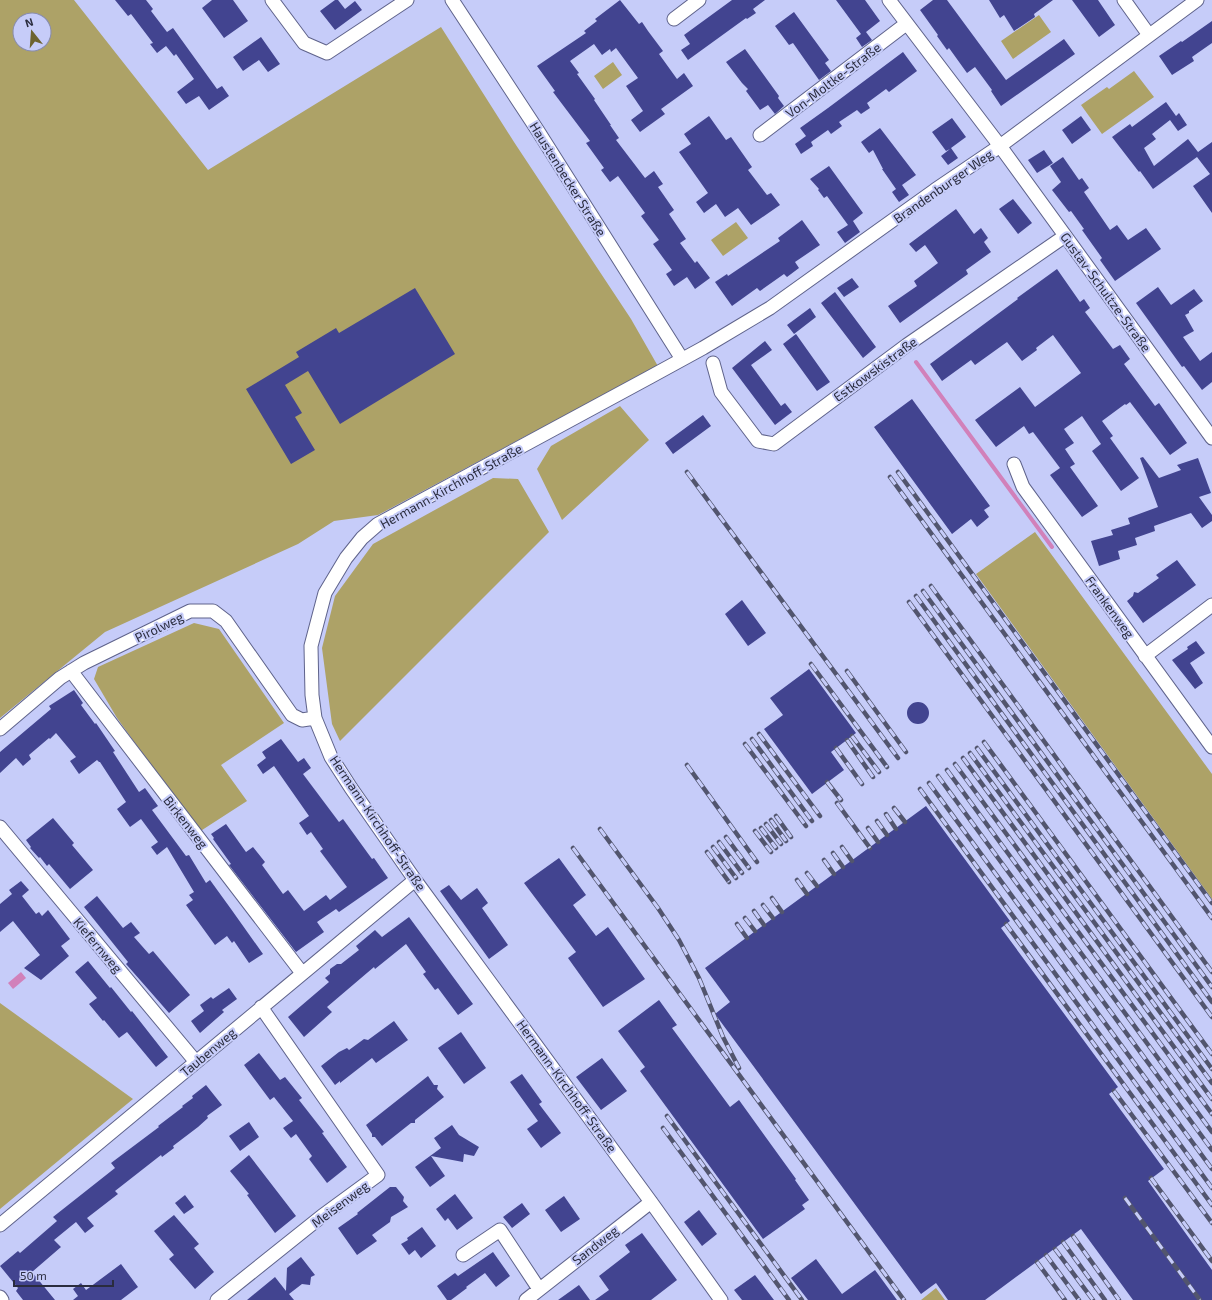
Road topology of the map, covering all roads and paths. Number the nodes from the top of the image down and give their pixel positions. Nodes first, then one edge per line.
1 (272, 0) edge
2 (407, 0) edge
3 (452, 0) edge
4 (699, 0) edge
5 (889, 0) edge
6 (1124, 0) edge
7 (1196, 0) edge
8 (674, 19) dead end
9 (906, 24) junction
10 (1150, 35) junction
11 (760, 136) dead end
12 (1000, 146) junction
13 (1065, 236) junction
14 (682, 359) junction
15 (713, 363) dead end
16 (1212, 438) edge
17 (1014, 464) dead end
18 (1212, 605) edge
19 (1145, 656) junction
20 (71, 671) junction
21 (315, 718) junction
22 (0, 729) edge
23 (1212, 747) edge
24 (0, 828) edge
25 (415, 880) junction
26 (302, 973) junction
27 (262, 1007) junction
28 (196, 1062) junction
29 (651, 1202) junction
30 (0, 1225) edge
31 (463, 1255) dead end
32 (539, 1289) junction
33 (0, 1296) edge
34 (2, 1300) edge
35 (217, 1300) edge
36 (526, 1300) edge
37 (721, 1300) edge

1 - 2 street
3 - 14 street, Haustenbecker Straße
4 - 8 street
5 - 9 street, Gustav-Schultze-Straße
6 - 10 street
7 - 10 street, Brandenburger Weg
9 - 11 street, Von-Moltke-Straße
9 - 12 street, Gustav-Schultze-Straße
10 - 12 street, Brandenburger Weg
12 - 13 street, Gustav-Schultze-Straße
12 - 14 street, Brandenburger Weg
13 - 15 street, Estkowskistraße
13 - 16 street, Gustav-Schultze-Straße
14 - 21 street, Hermann-Kirchhoff-Straße
17 - 19 street, Frankenweg
18 - 19 street
19 - 23 street, Frankenweg
20 - 21 street, Pirolweg
20 - 22 street, Pirolweg
20 - 26 street, Birkenweg
21 - 25 street, Hermann-Kirchhoff-Straße
24 - 28 street, Kiefernweg
25 - 26 street, Taubenweg
25 - 29 street, Hermann-Kirchhoff-Straße
26 - 27 street, Taubenweg
27 - 28 street, Taubenweg
27 - 35 street, Meisenweg
28 - 30 street, Taubenweg
29 - 32 street, Sandweg
29 - 37 street, Hermann-Kirchhoff-Straße
31 - 32 street
32 - 36 street, Sandweg
33 - 34 street

